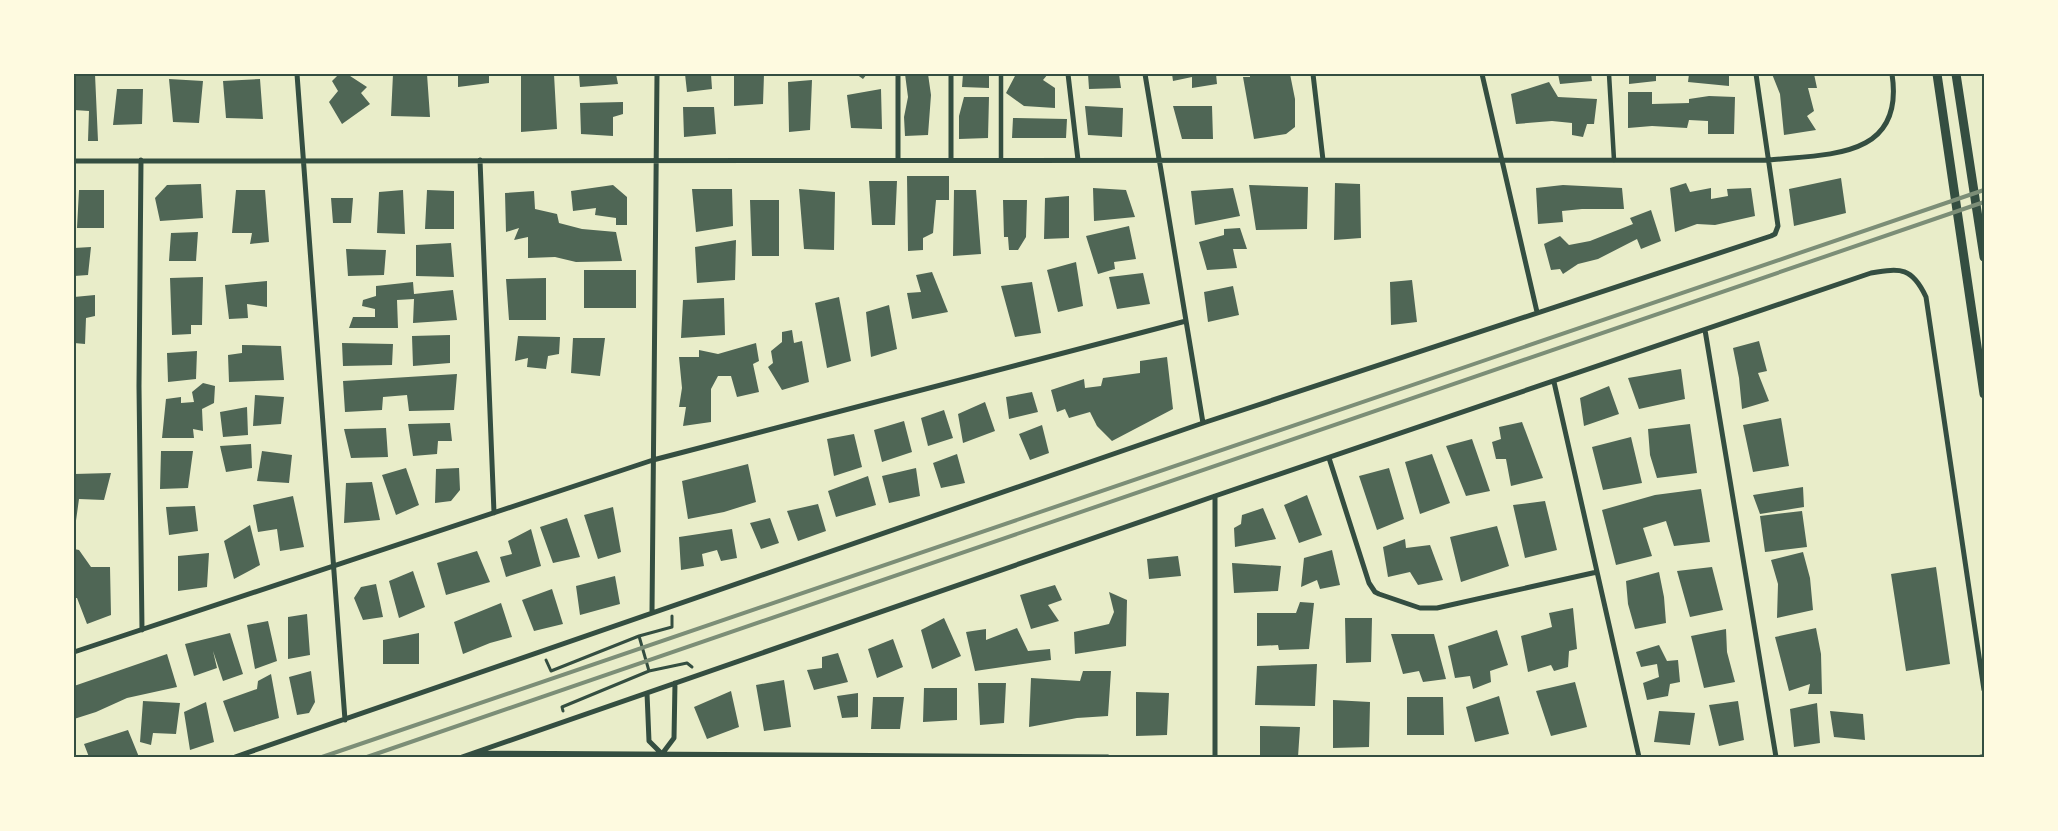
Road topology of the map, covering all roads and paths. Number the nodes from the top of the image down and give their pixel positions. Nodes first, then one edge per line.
1 (297, 74) edge
2 (657, 74) edge
3 (898, 74) edge
4 (951, 74) edge
5 (1001, 74) edge
6 (1068, 74) edge
7 (1145, 74) edge
8 (1313, 74) edge
9 (1482, 74) edge
10 (1609, 74) edge
11 (1756, 74) edge
12 (1892, 74) edge
13 (1937, 74) edge
14 (1956, 74) edge
15 (74, 160) edge
16 (141, 160) junction
17 (303, 160) junction
18 (480, 160) junction
19 (655, 160) junction
20 (898, 160) junction
21 (951, 160) junction
22 (1001, 160) junction
23 (1078, 160) junction
24 (1159, 160) junction
25 (1323, 160) junction
26 (1501, 160) junction
27 (1614, 160) junction
28 (1769, 160) junction
29 (1984, 257) edge
30 (1537, 312) junction
31 (1186, 321) junction
32 (1705, 330) junction
33 (1554, 382) junction
34 (1984, 394) edge
35 (1203, 423) junction
36 (1329, 458) junction
37 (653, 460) junction
38 (1215, 496) junction
39 (494, 512) junction
40 (333, 566) junction
41 (1597, 572) junction
42 (652, 612) junction
43 (672, 627) dead end
44 (142, 630) junction
45 (639, 636) junction
46 (74, 652) edge
47 (687, 662) dead end
48 (551, 671) dead end
49 (649, 671) junction
50 (675, 683) junction
51 (1984, 690) edge
52 (647, 693) junction
53 (562, 707) dead end
54 (345, 720) junction
55 (473, 754) junction
56 (661, 756) edge
57 (235, 757) edge
58 (462, 757) edge
59 (1108, 757) edge
60 (1215, 757) edge
61 (1639, 757) edge
62 (1776, 757) edge

1 - 17 street
2 - 19 street
3 - 20 street
4 - 21 street
5 - 22 street
6 - 23 street
7 - 24 street
8 - 25 street
9 - 26 street
10 - 27 street
11 - 28 street
12 - 28 street
13 - 34 street
14 - 29 street
15 - 16 street
16 - 17 street
16 - 44 street
17 - 18 street
17 - 40 street
18 - 19 street
18 - 39 street
19 - 20 street
19 - 37 street
20 - 21 street
21 - 22 street
22 - 23 street
23 - 24 street
24 - 25 street
24 - 31 street
25 - 26 street
26 - 27 street
26 - 30 street
27 - 28 street
28 - 30 street
30 - 35 street
31 - 35 street
31 - 37 street
32 - 33 street
32 - 51 street
32 - 62 street
33 - 36 street
33 - 41 street
35 - 42 street
36 - 38 street
36 - 41 street
37 - 39 street
37 - 42 street
38 - 50 street
38 - 60 street
39 - 40 street
40 - 44 street
40 - 54 street
41 - 61 street
42 - 54 street
43 - 45 path
44 - 46 street
45 - 48 path
45 - 49 path
47 - 49 path
49 - 53 path
50 - 52 street
50 - 56 street
52 - 55 street
52 - 56 street
54 - 57 street
55 - 56 street
55 - 58 street
56 - 59 street

